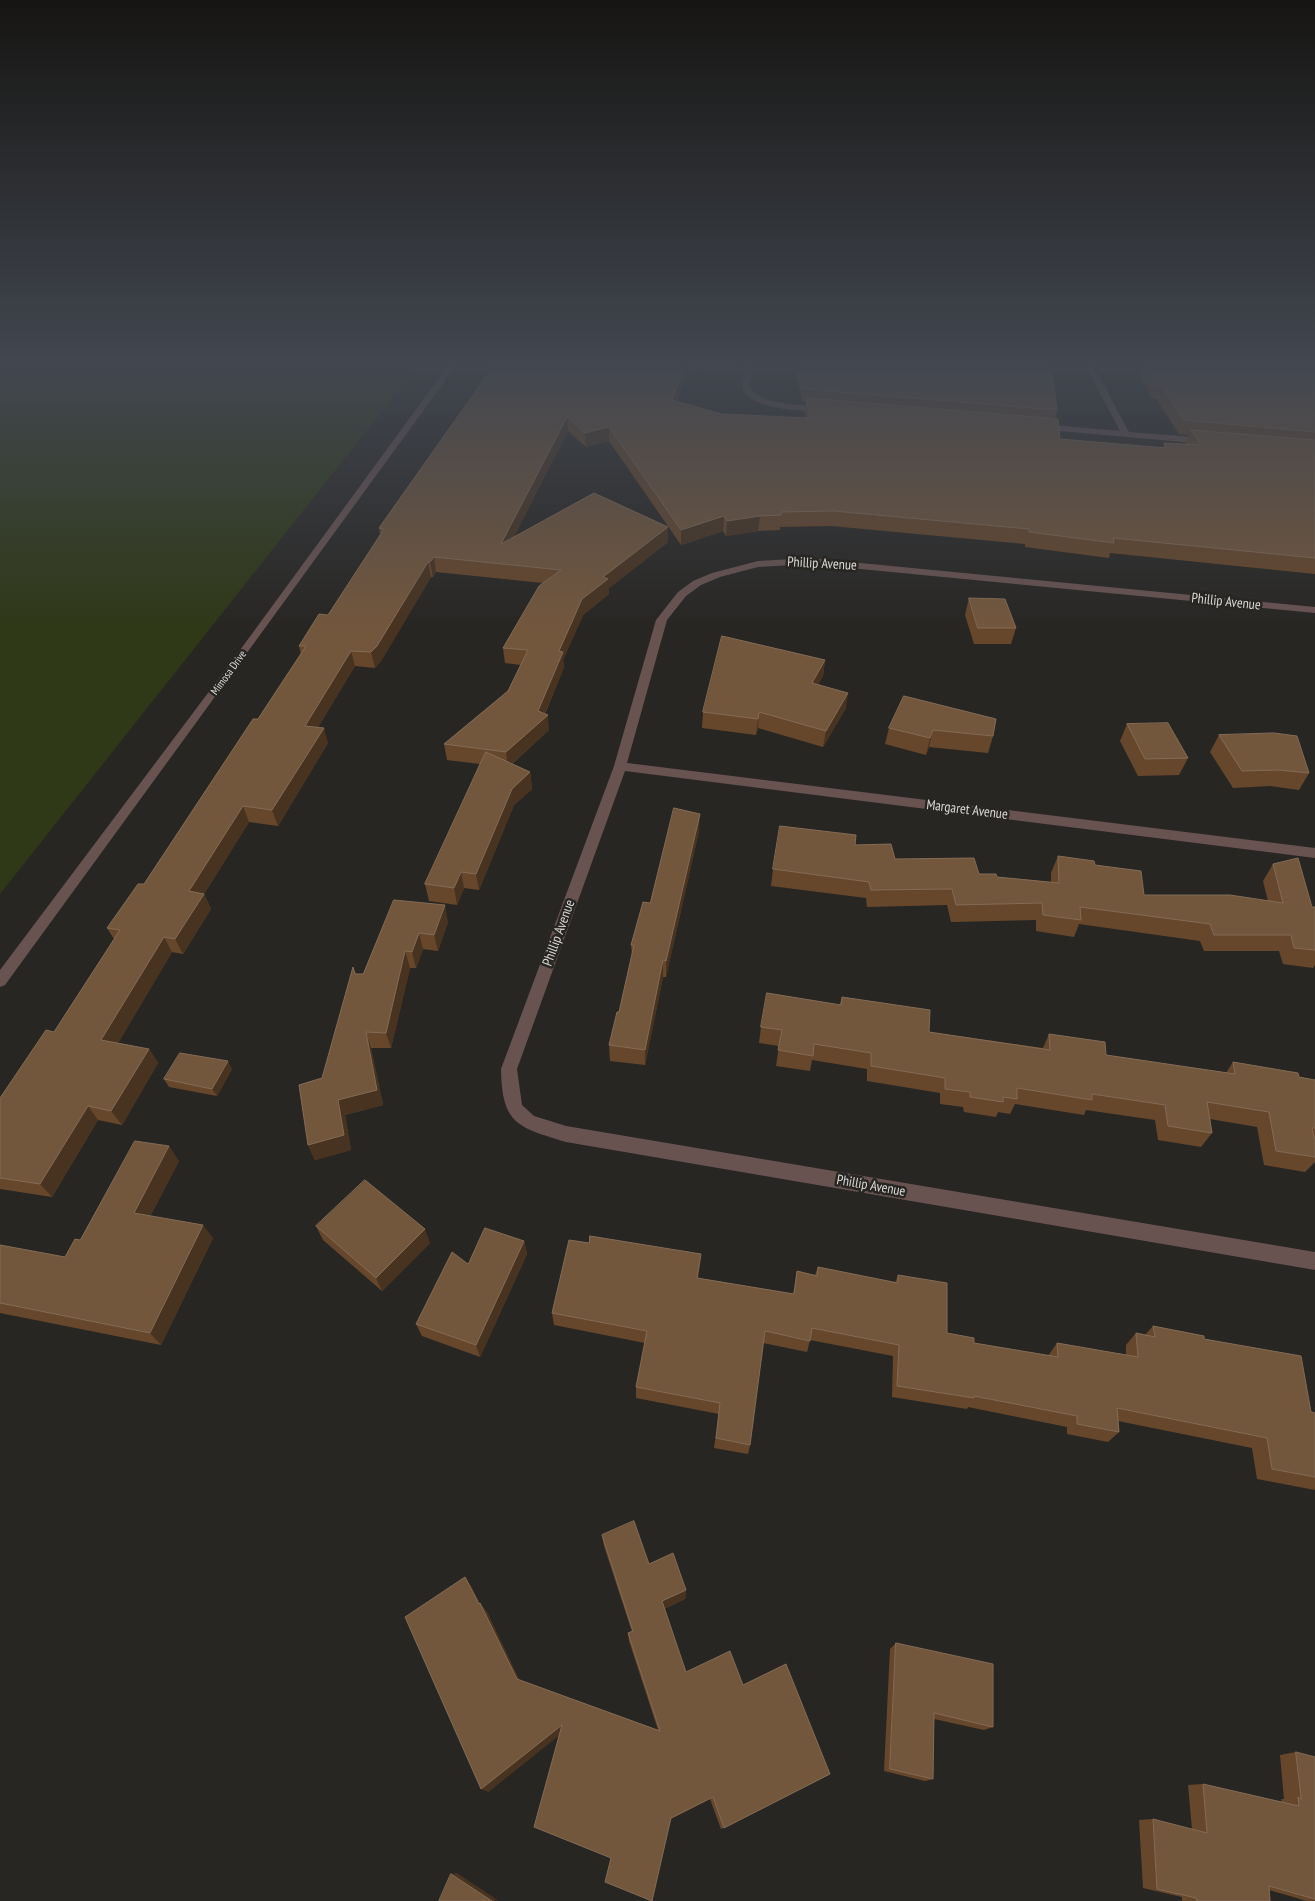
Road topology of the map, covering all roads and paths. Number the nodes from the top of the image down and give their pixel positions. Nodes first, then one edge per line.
1 (390, 452) edge
2 (1315, 610) edge
3 (620, 766) junction
4 (1315, 853) edge
5 (0, 981) edge
6 (1315, 1261) edge

1 - 5 street, Mimosa Drive
2 - 3 street, Phillip Avenue
3 - 4 street, Margaret Avenue
3 - 6 street, Phillip Avenue

